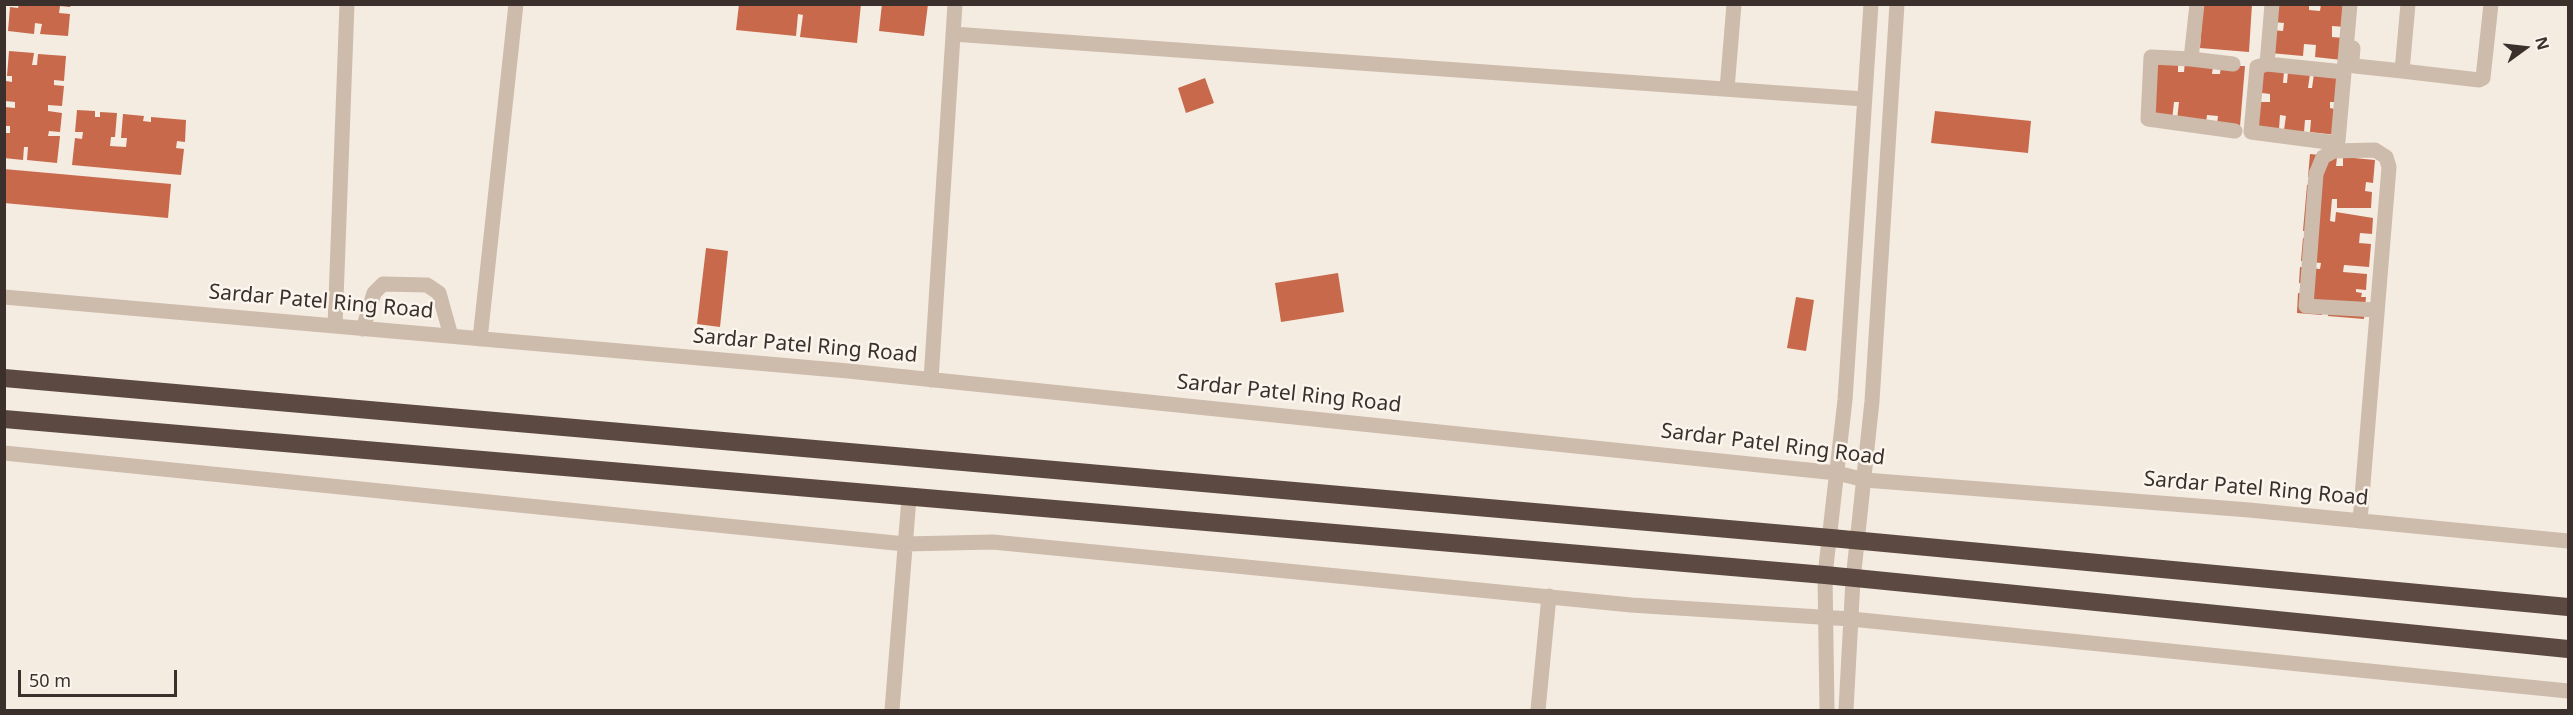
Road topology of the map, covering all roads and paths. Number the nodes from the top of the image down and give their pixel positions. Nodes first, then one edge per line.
1 (347, 4) edge
2 (516, 4) edge
3 (955, 4) edge
4 (1734, 4) edge
5 (1871, 4) edge
6 (1897, 4) edge
7 (2197, 4) edge
8 (2272, 4) edge
9 (2350, 4) edge
10 (2357, 4) edge
11 (2408, 4) edge
12 (2491, 4) edge
13 (953, 34) junction
14 (2191, 59) junction
15 (2233, 64) dead end
16 (2267, 64) junction
17 (2402, 71) junction
18 (2344, 72) junction
19 (1727, 89) junction
20 (1864, 99) junction
21 (2235, 130) dead end
22 (4, 297) edge
23 (2376, 310) junction
24 (334, 326) junction
25 (363, 328) junction
26 (451, 336) junction
27 (480, 339) junction
28 (4, 378) edge
29 (931, 380) junction
30 (4, 419) edge
31 (4, 453) edge
32 (1837, 473) junction
33 (1865, 480) junction
34 (909, 498) junction
35 (2360, 521) junction
36 (1831, 538) junction
37 (2568, 541) edge
38 (1859, 542) junction
39 (905, 544) junction
40 (1825, 575) junction
41 (1853, 580) junction
42 (1549, 596) junction
43 (2568, 607) edge
44 (1826, 617) junction
45 (1851, 619) junction
46 (2568, 649) edge
47 (2568, 691) edge
48 (892, 711) edge
49 (1538, 711) edge
50 (1827, 711) edge
51 (1846, 711) edge

1 - 24 street
2 - 27 street
3 - 13 street
4 - 19 street
5 - 20 street
6 - 33 street
7 - 14 street
8 - 16 street
9 - 18 street
10 - 17 street
11 - 17 street
12 - 17 street
13 - 19 street
13 - 29 street
14 - 15 street
14 - 21 street
16 - 18 street
16 - 18 street
19 - 20 street
20 - 32 street
22 - 24 street, Sardar Patel Ring Road
23 - 23 street
23 - 35 street
24 - 25 street, Sardar Patel Ring Road
25 - 26 street, Sardar Patel Ring Road
25 - 26 street
26 - 27 street, Sardar Patel Ring Road
27 - 29 street, Sardar Patel Ring Road
28 - 36 highway
29 - 32 street, Sardar Patel Ring Road
30 - 34 highway
31 - 39 street
32 - 33 street, Sardar Patel Ring Road
32 - 36 street
33 - 35 street, Sardar Patel Ring Road
33 - 38 street
34 - 39 street
34 - 40 highway
35 - 37 street, Sardar Patel Ring Road
36 - 38 highway
36 - 40 street
38 - 41 street
38 - 43 highway
39 - 42 street
39 - 48 street
40 - 41 highway
40 - 44 street
41 - 45 street
41 - 46 highway
42 - 44 street
42 - 49 street
44 - 45 street
44 - 50 street
45 - 47 street
45 - 51 street

